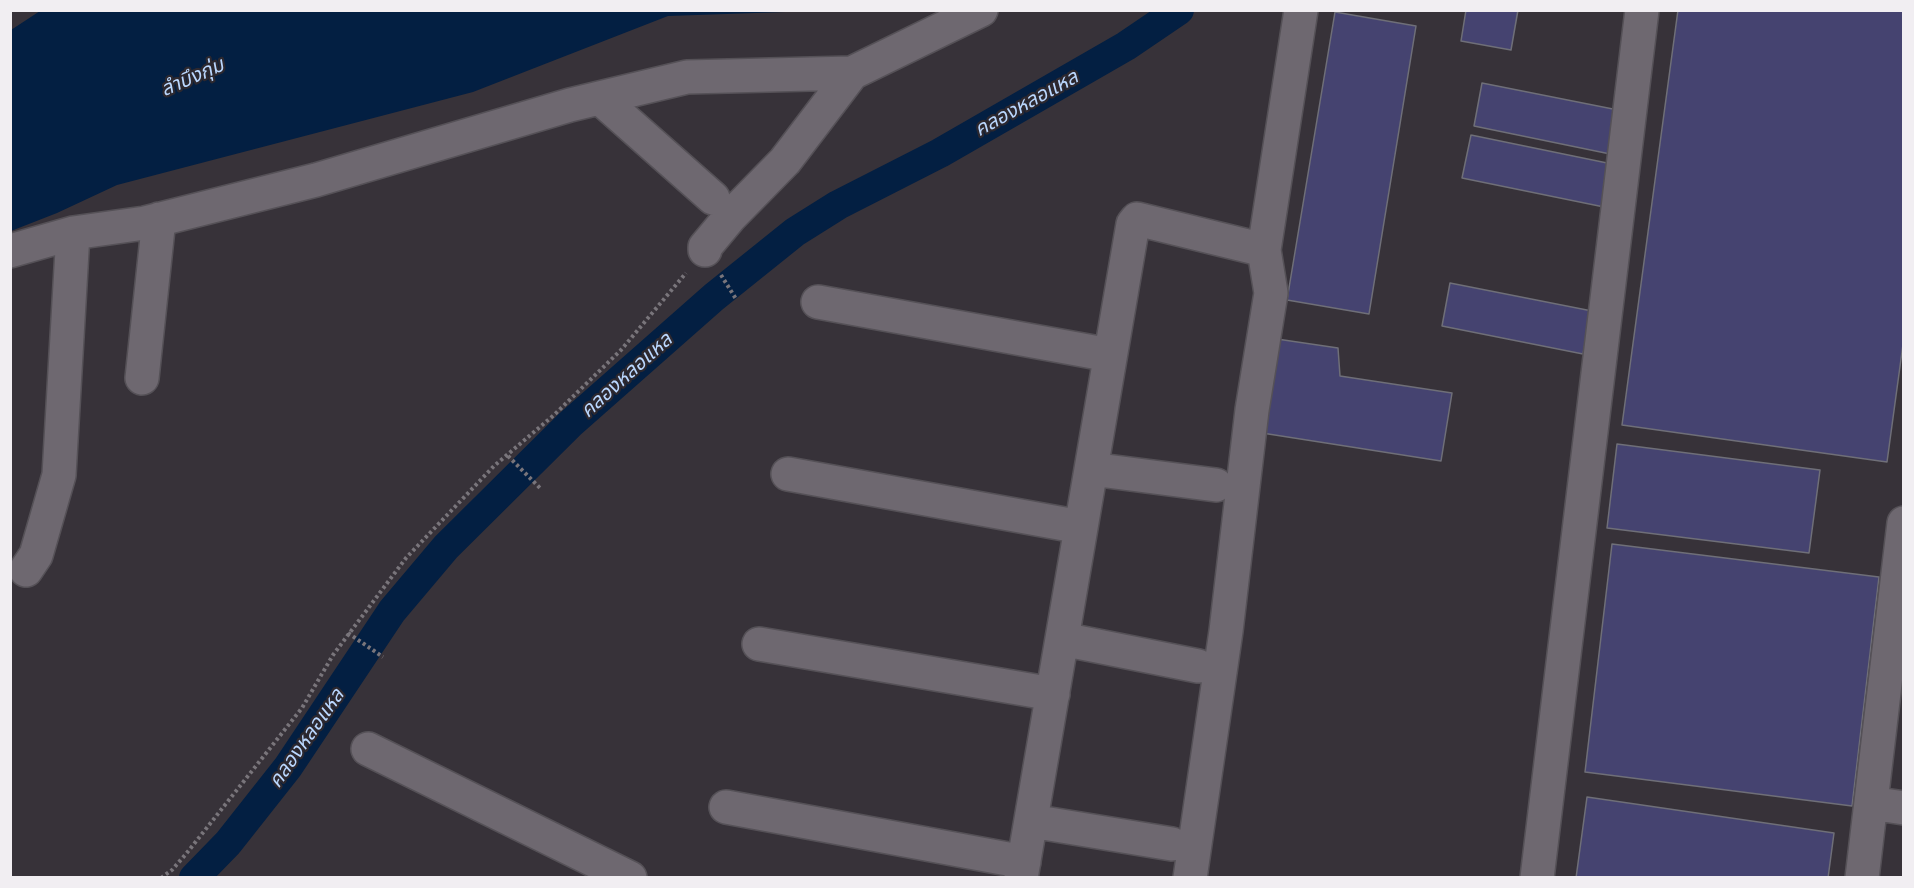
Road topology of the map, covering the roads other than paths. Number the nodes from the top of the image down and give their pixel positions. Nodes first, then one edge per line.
1 (981, 10) edge
2 (1301, 10) edge
3 (1642, 10) edge
4 (852, 73) junction
5 (600, 98) junction
6 (713, 198) dead end
7 (159, 219) junction
8 (73, 233) junction
9 (705, 250) road end
10 (1264, 250) junction
11 (10, 251) edge
12 (818, 302) dead end
13 (1110, 355) junction
14 (142, 378) dead end
15 (1091, 469) junction
16 (788, 474) dead end
17 (1216, 485) dead end
18 (1904, 523) edge
19 (1081, 527) junction
20 (26, 570) dead end
21 (1062, 639) junction
22 (759, 644) dead end
23 (1198, 666) dead end
24 (1053, 694) junction
25 (368, 749) dead end
26 (1871, 803) junction
27 (726, 807) dead end
28 (1904, 808) edge
29 (1031, 821) junction
30 (1172, 844) dead end
31 (1023, 870) edge
32 (630, 878) edge
33 (1190, 878) edge
34 (1537, 878) edge
35 (1862, 878) edge

1 - 4 street
2 - 10 street
3 - 34 street
4 - 5 street
4 - 9 street
5 - 6 street
5 - 7 street
7 - 8 street
7 - 14 street
8 - 11 street
8 - 20 street
10 - 13 street
10 - 33 street
12 - 13 street
13 - 15 street
15 - 17 street
15 - 19 street
16 - 19 street
18 - 26 street
19 - 21 street
21 - 23 street
21 - 24 street
22 - 24 street
24 - 29 street
25 - 32 street
26 - 28 street
26 - 35 street
27 - 31 street
29 - 30 street
29 - 31 street

